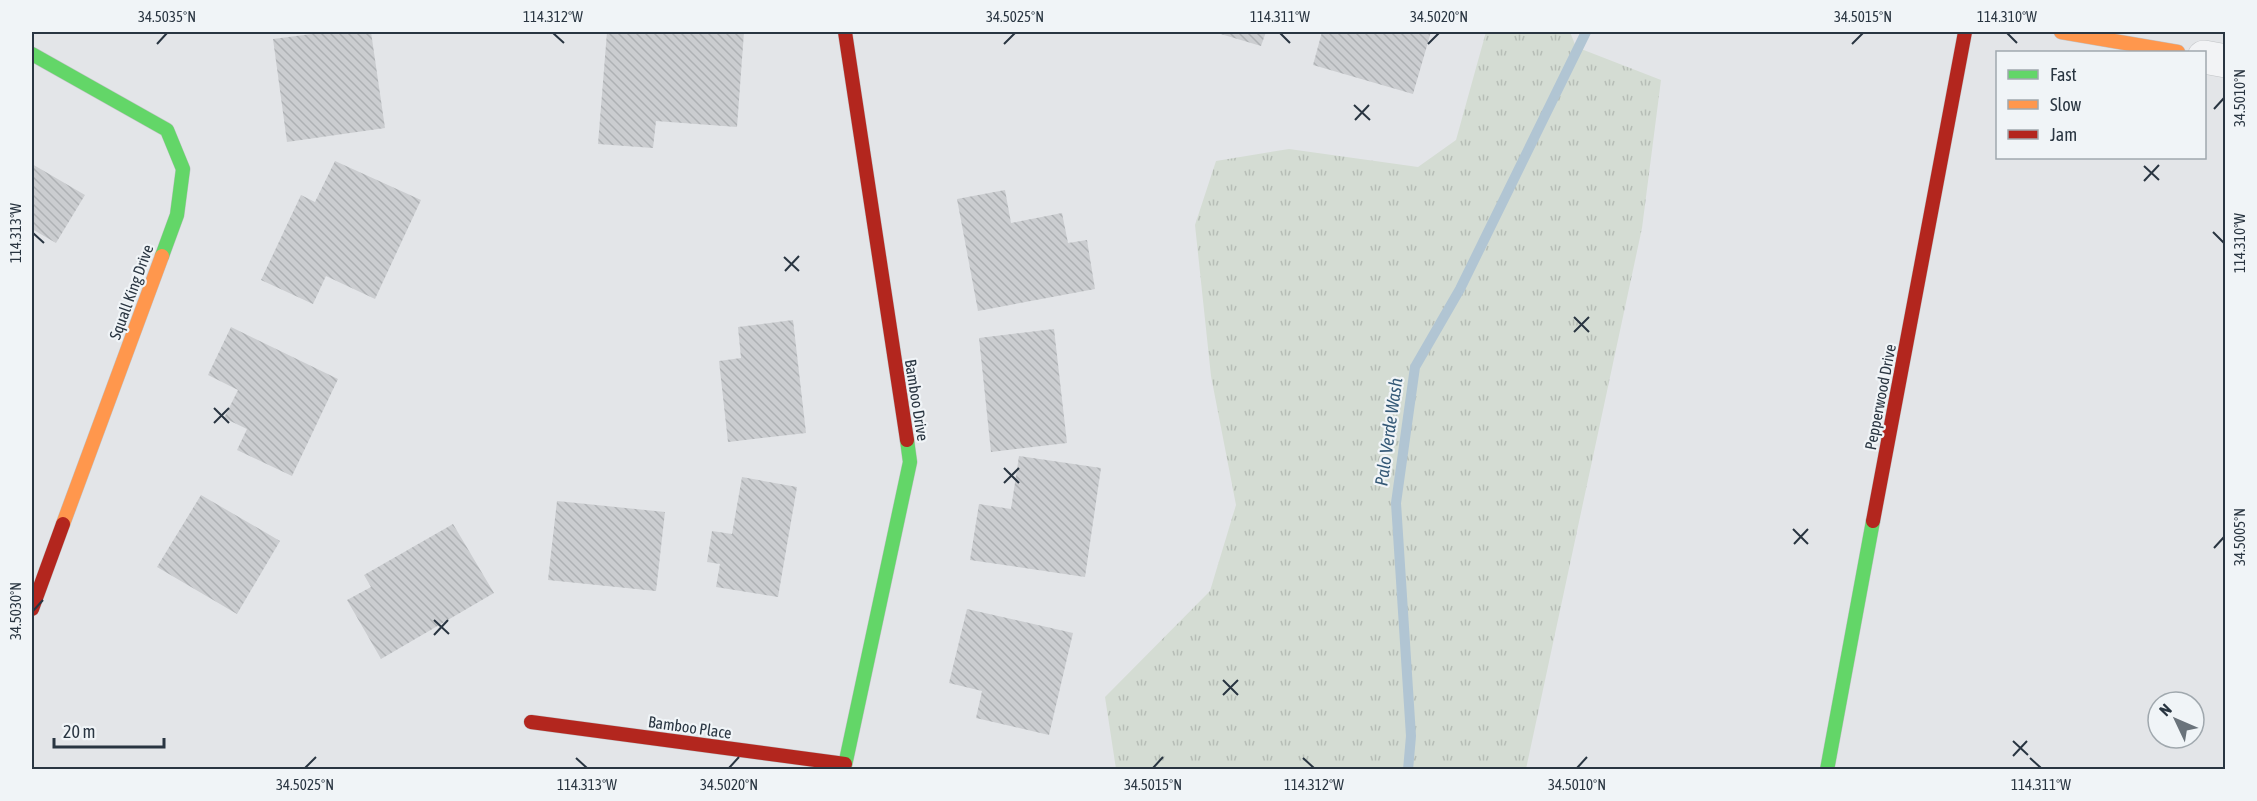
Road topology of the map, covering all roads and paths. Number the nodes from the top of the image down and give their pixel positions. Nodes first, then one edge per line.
1 (845, 32) edge
2 (1965, 32) edge
3 (2061, 32) edge
4 (2172, 51) edge
5 (32, 54) edge
6 (2206, 57) edge
7 (2226, 61) edge
8 (32, 609) edge
9 (531, 722) dead end
10 (845, 767) edge
11 (1827, 770) edge

1 - 10 street, Bamboo Drive
2 - 11 street, Pepperwood Drive
3 - 4 street
5 - 8 street, Squall King Drive
6 - 7 street
9 - 10 street, Bamboo Place

